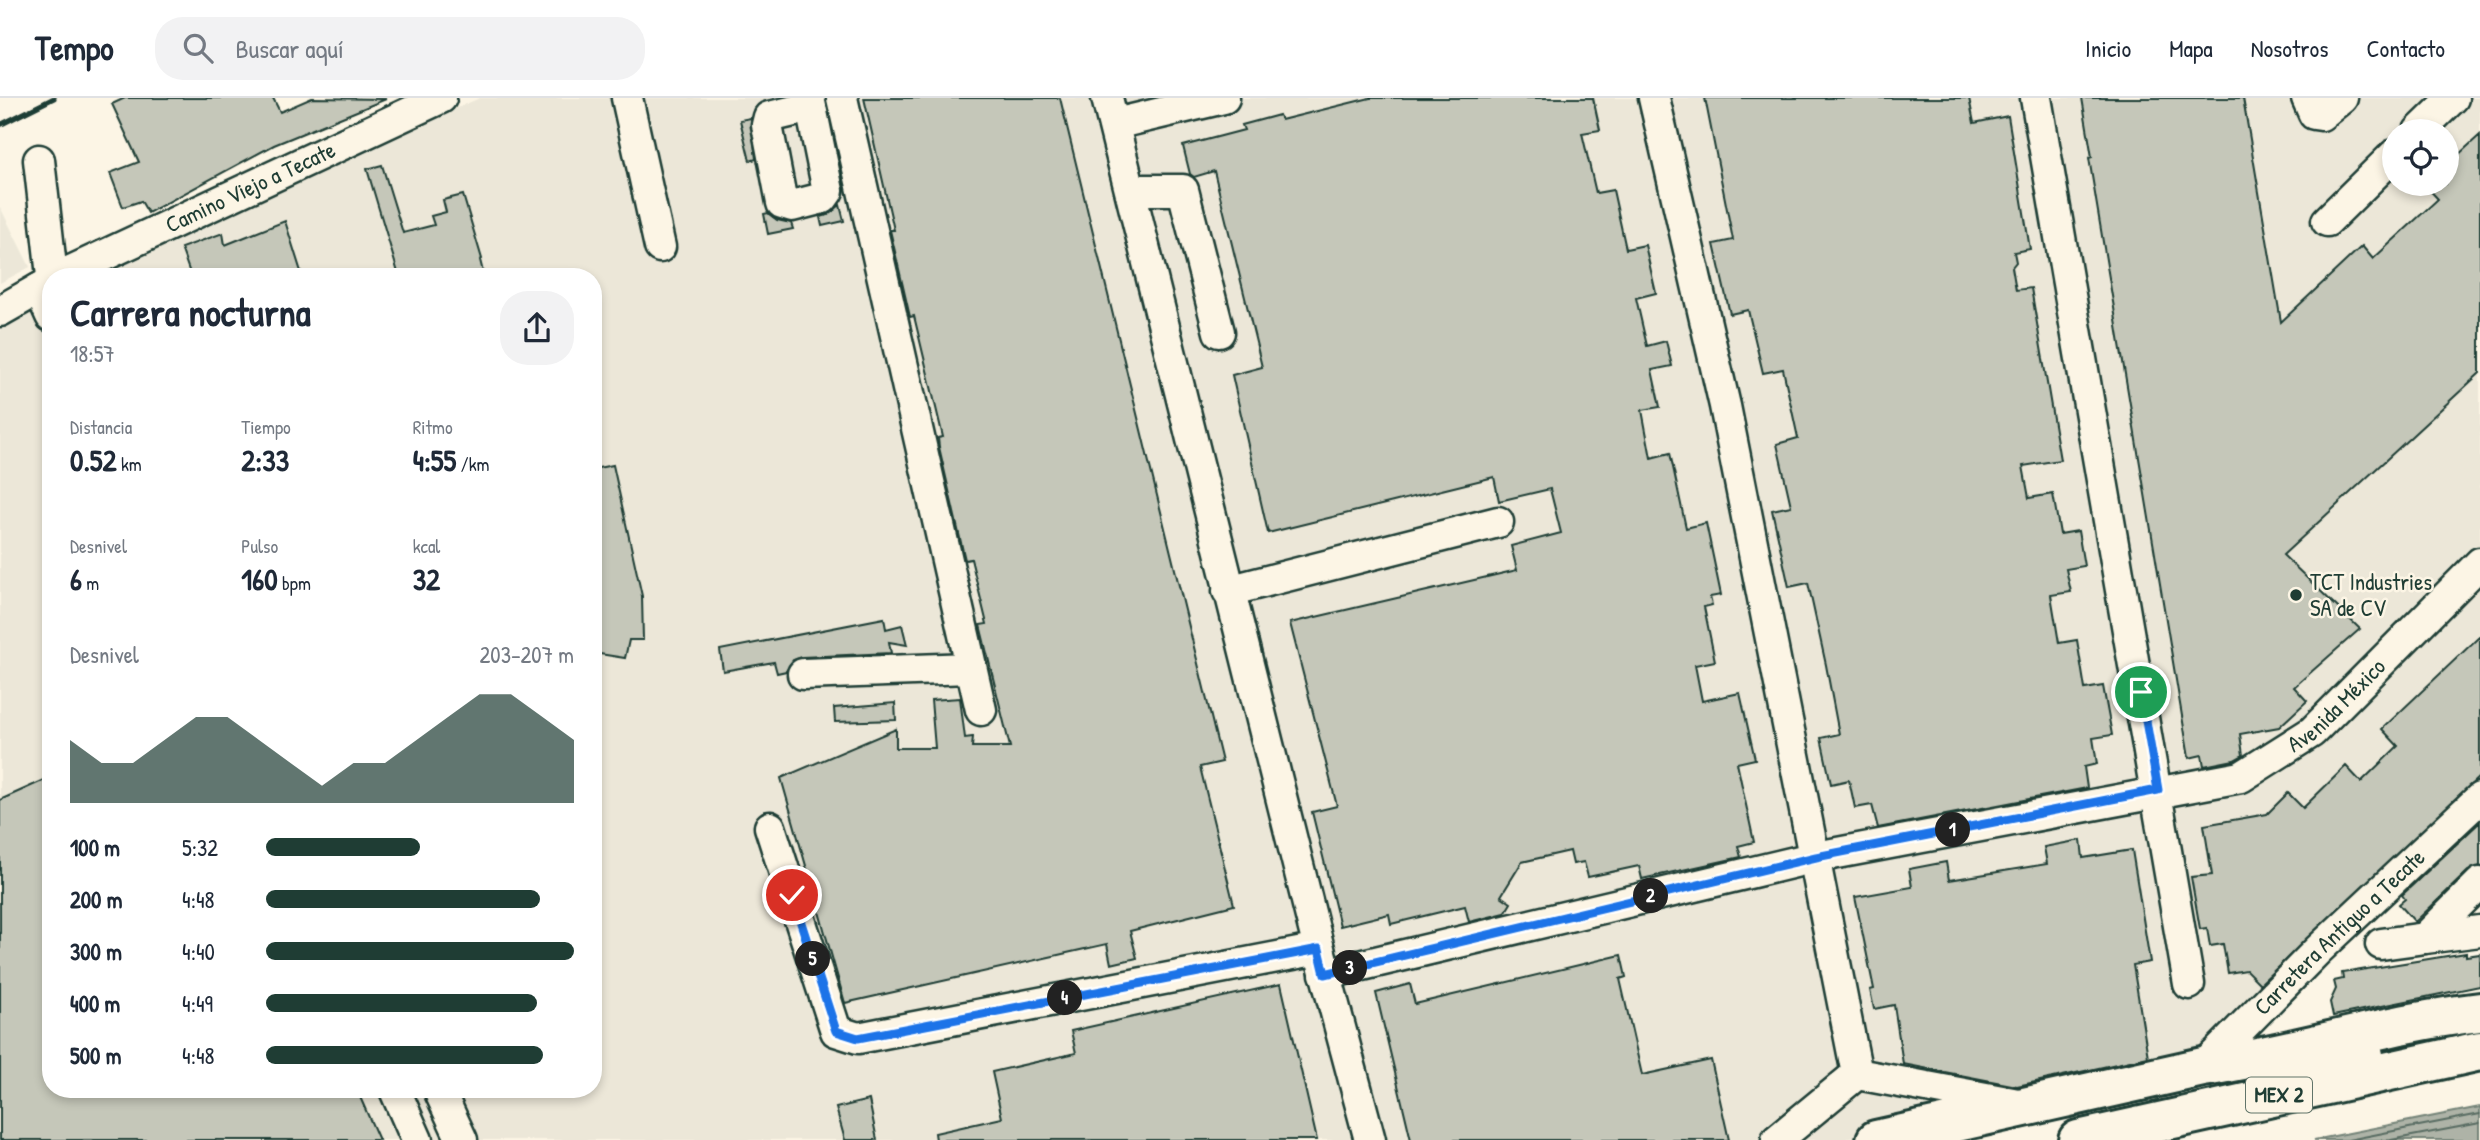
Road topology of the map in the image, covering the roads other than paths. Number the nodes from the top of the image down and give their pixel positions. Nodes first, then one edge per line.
1 (441, 98) edge
2 (627, 98) edge
3 (842, 98) edge
4 (1224, 98) edge
5 (1654, 98) edge
6 (2036, 98) edge
7 (2308, 98) edge
8 (2342, 98) edge
9 (2453, 98) edge
10 (1111, 111) edge
11 (2431, 119) edge
12 (39, 160) dead end
13 (2382, 167) edge
14 (1131, 190) junction
15 (2326, 221) dead end
16 (660, 247) dead end
17 (50, 268) edge
18 (79, 268) edge
19 (42, 287) edge
20 (0, 311) edge
21 (1219, 332) dead end
22 (1498, 522) dead end
23 (2480, 563) edge
24 (1228, 591) junction
25 (970, 668) junction
26 (803, 674) dead end
27 (981, 710) dead end
28 (2158, 790) junction
29 (2480, 798) edge
30 (769, 827) dead end
31 (1816, 857) junction
32 (2480, 883) edge
33 (2480, 931) edge
34 (2425, 938) junction
35 (2381, 944) dead end
36 (1322, 962) junction
37 (2189, 984) dead end
38 (2480, 1012) edge
39 (2479, 1051) edge
40 (2253, 1060) junction
41 (2203, 1067) junction
42 (1857, 1074) junction
43 (398, 1098) edge
44 (443, 1098) edge
45 (2029, 1106) junction
46 (417, 1140) edge
47 (462, 1140) edge
48 (1370, 1140) edge
49 (1777, 1140) edge
50 (1876, 1140) edge
51 (2078, 1140) edge

1 - 18 street, Camino Viejo a Tecate
2 - 16 street
3 - 25 street
4 - 10 street
5 - 31 street
6 - 28 street
7 - 8 street
9 - 11 street
10 - 14 street
12 - 17 street
13 - 15 street
14 - 21 street
14 - 24 street
19 - 20 street, Camino Viejo a Tecate
22 - 24 street
23 - 28 street, Avenida México
24 - 36 street
25 - 26 street
25 - 27 street
28 - 31 street, Avenida México
28 - 37 street
29 - 41 street, Carretera Antiguo a Tecate
30 - 36 street, Avenida México
31 - 36 street, Avenida México
31 - 42 street
32 - 34 street
33 - 34 street
34 - 35 street
36 - 48 street
38 - 40 main road
39 - 40 main road
39 - 51 main road, MEX 2
40 - 41 main road
41 - 45 main road
42 - 45 street
42 - 49 street
43 - 46 street
44 - 47 street
45 - 50 main road

